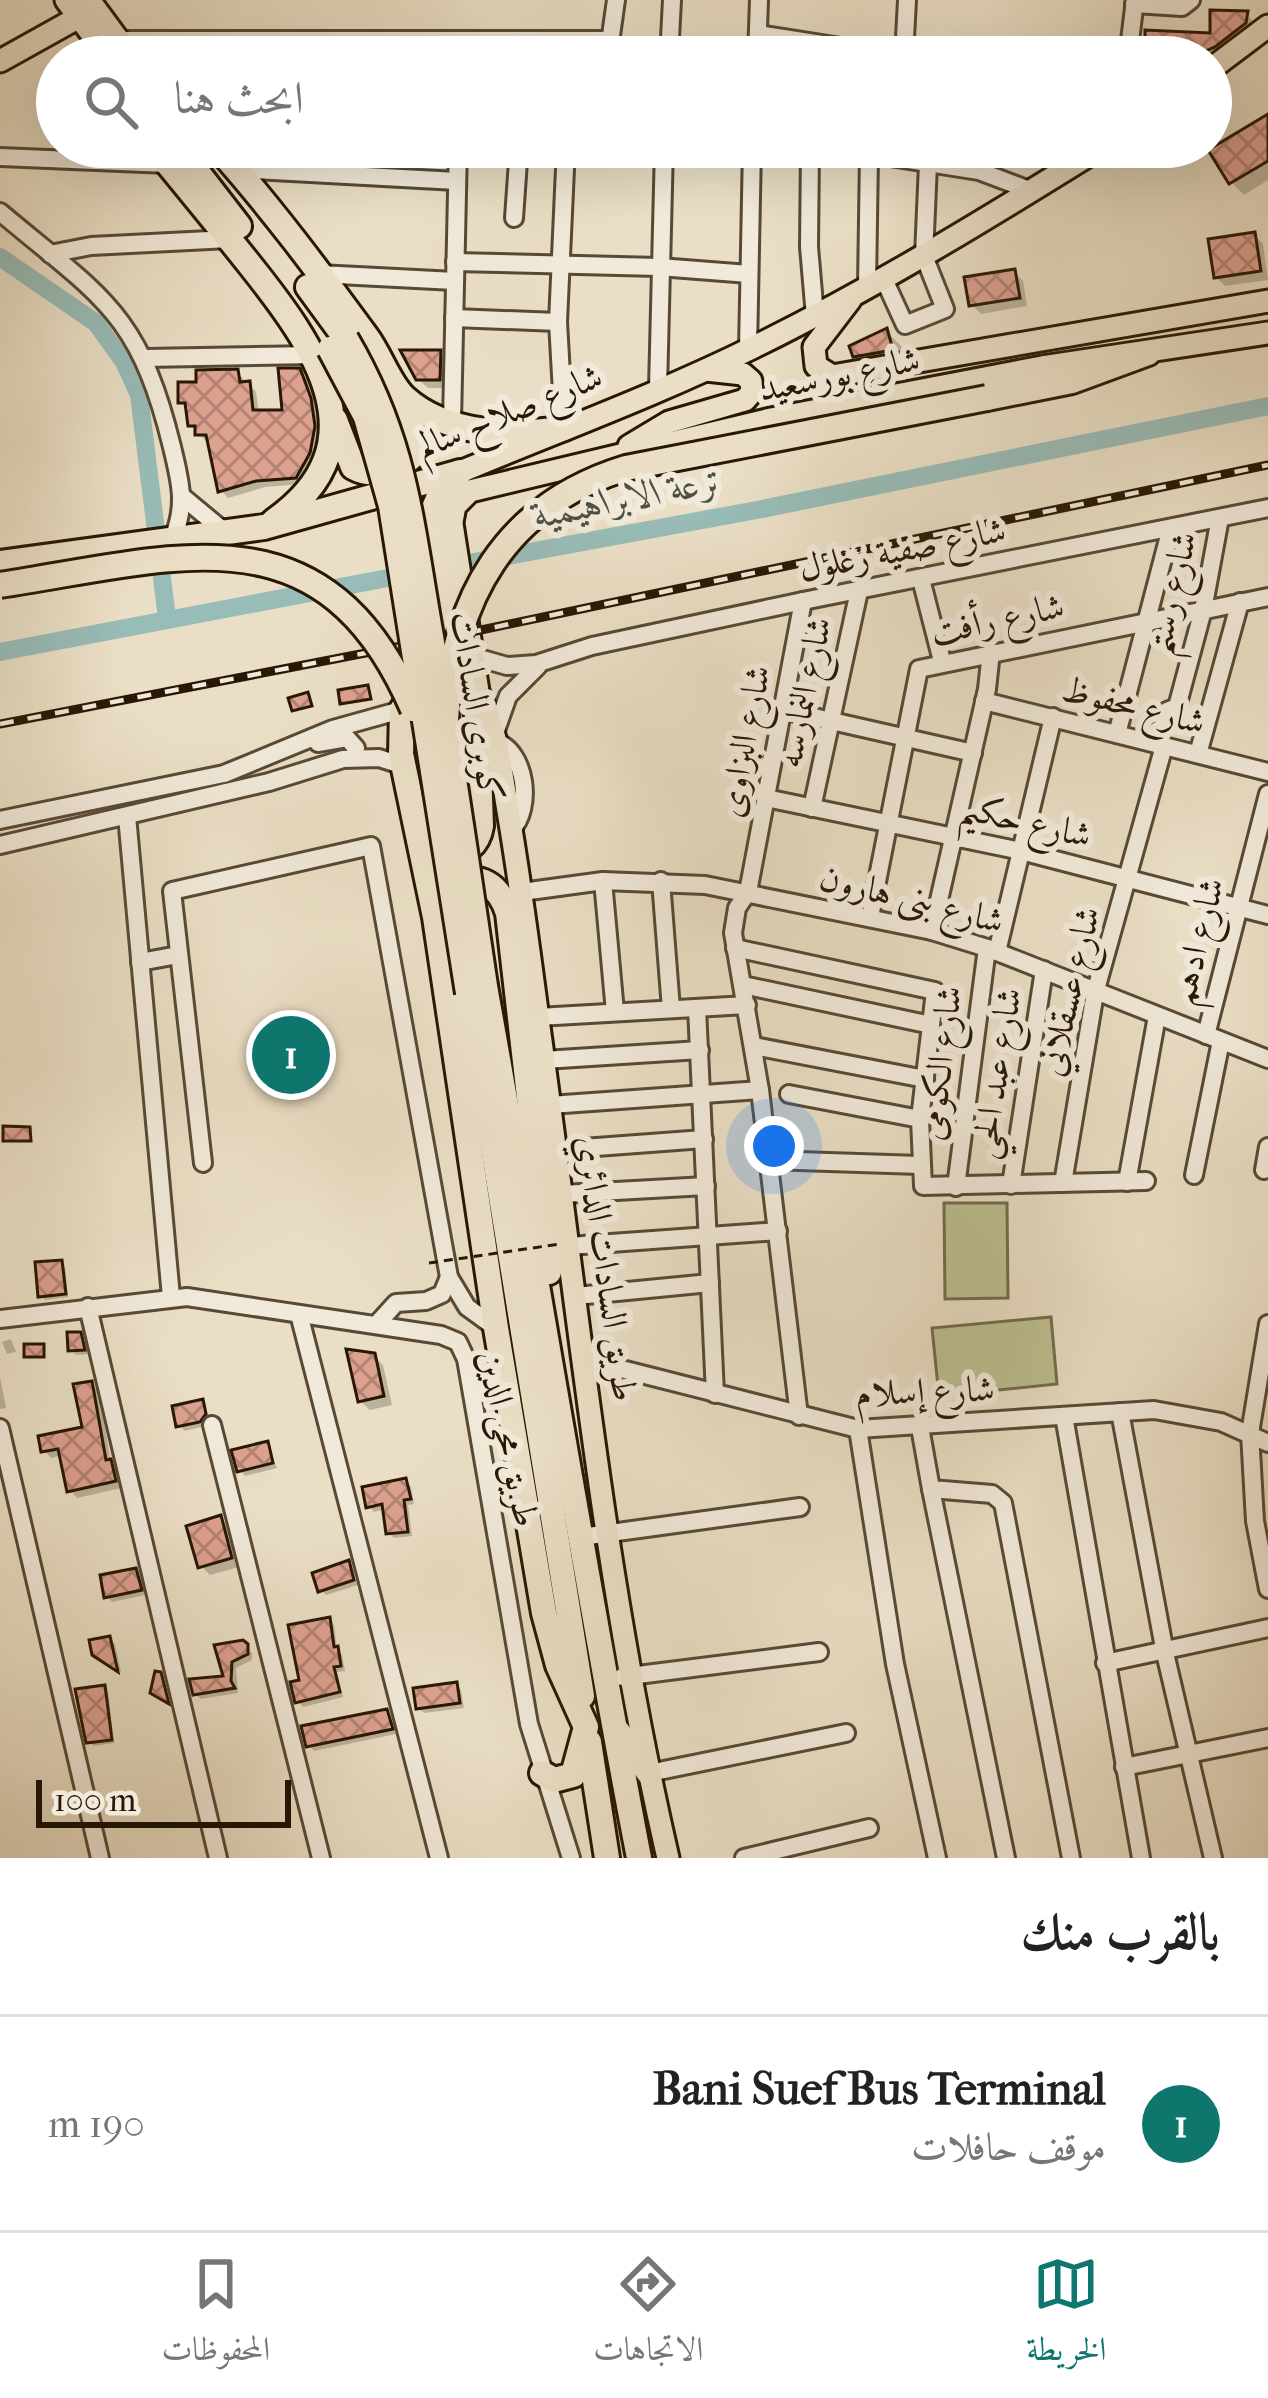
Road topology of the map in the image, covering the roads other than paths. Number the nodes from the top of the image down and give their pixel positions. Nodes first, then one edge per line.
1 (616, 0) edge
2 (672, 0) edge
3 (759, 0) edge
4 (907, 0) edge
5 (1191, 0) edge
6 (1135, 2) edge
7 (83, 4) edge
8 (1268, 26) edge
9 (758, 34) joint
10 (36, 36) edge
11 (36, 36) edge
12 (108, 36) edge
13 (611, 36) edge
14 (670, 36) edge
15 (771, 36) edge
16 (905, 36) edge
17 (1131, 36) edge
18 (1232, 53) edge
19 (0, 61) edge
20 (36, 157) edge
21 (0, 158) edge
22 (181, 168) edge
23 (183, 168) edge
24 (212, 168) edge
25 (457, 168) edge
26 (518, 168) edge
27 (565, 168) edge
28 (663, 168) edge
29 (752, 168) edge
30 (810, 168) edge
31 (869, 168) edge
32 (928, 168) edge
33 (957, 168) edge
34 (1069, 168) edge
35 (237, 169) joint
36 (457, 181) junction
37 (1032, 191) junction
38 (0, 212) edge
39 (514, 218) dead end
40 (229, 238) junction
41 (50, 254) junction
42 (924, 256) junction
43 (560, 264) junction
44 (659, 267) junction
45 (455, 272) junction
46 (318, 274) junction
47 (749, 274) junction
48 (868, 286) junction
49 (1268, 301) edge
50 (815, 316) junction
51 (1185, 316) junction
52 (454, 318) junction
53 (1268, 321) edge
54 (559, 322) junction
55 (1268, 333) edge
56 (330, 348) junction
57 (748, 350) junction
58 (1148, 352) junction
59 (145, 358) junction
60 (703, 370) junction
61 (658, 389) junction
62 (402, 397) junction
63 (331, 406) junction
64 (452, 422) junction
65 (564, 428) junction
66 (620, 454) junction
67 (460, 472) junction
68 (184, 498) junction
69 (1268, 508) edge
70 (1220, 518) junction
71 (264, 527) junction
72 (1171, 528) junction
73 (442, 529) junction
74 (226, 533) junction
75 (173, 538) junction
76 (0, 563) edge
77 (920, 579) junction
78 (0, 585) edge
79 (859, 591) junction
80 (453, 596) junction
81 (1268, 597) edge
82 (803, 601) junction
83 (1240, 602) junction
84 (1203, 610) junction
85 (1149, 620) junction
86 (991, 652) junction
87 (472, 656) junction
88 (550, 660) junction
89 (942, 662) junction
90 (476, 688) junction
91 (984, 701) junction
92 (402, 710) junction
93 (783, 710) junction
94 (1053, 717) junction
95 (446, 720) junction
96 (831, 721) junction
97 (1118, 734) junction
98 (905, 738) junction
99 (495, 739) junction
100 (427, 740) junction
101 (304, 743) junction
102 (1161, 745) junction
103 (973, 753) junction
104 (1198, 754) junction
105 (354, 757) junction
106 (404, 766) junction
107 (1268, 772) edge
108 (1268, 794) edge
109 (766, 798) junction
110 (812, 808) junction
111 (127, 816) junction
112 (0, 820) edge
113 (887, 823) junction
114 (418, 837) junction
115 (954, 837) junction
116 (0, 845) edge
117 (1021, 851) junction
118 (1127, 879) junction
119 (661, 880) junction
120 (603, 881) junction
121 (748, 892) junction
122 (515, 903) junction
123 (1239, 908) junction
124 (1268, 915) edge
125 (435, 917) junction
126 (870, 917) junction
127 (932, 931) junction
128 (734, 947) junction
129 (992, 950) junction
130 (178, 955) junction
131 (140, 962) junction
132 (1044, 970) junction
133 (743, 985) junction
134 (477, 989) junction
135 (1095, 993) junction
136 (747, 1005) junction
137 (697, 1008) junction
138 (671, 1009) junction
139 (615, 1012) junction
140 (1157, 1016) junction
141 (538, 1017) junction
142 (931, 1025) junction
143 (1214, 1038) junction
144 (754, 1046) junction
145 (700, 1050) junction
146 (1268, 1059) edge
147 (544, 1060) junction
148 (925, 1079) junction
149 (760, 1090) junction
150 (702, 1094) junction
151 (789, 1094) dead end
152 (550, 1105) junction
153 (920, 1119) junction
154 (704, 1139) junction
155 (1268, 1147) edge
156 (556, 1150) junction
157 (768, 1160) junction
158 (203, 1163) dead end
159 (920, 1165) junction
160 (1264, 1170) dead end
161 (1194, 1175) dead end
162 (1063, 1183) junction
163 (1011, 1185) junction
164 (706, 1186) junction
165 (956, 1186) junction
166 (562, 1194) junction
167 (778, 1231) junction
168 (708, 1236) junction
169 (565, 1245) junction
170 (449, 1277) junction
171 (710, 1283) junction
172 (576, 1296) junction
173 (171, 1297) junction
174 (88, 1306) junction
175 (299, 1314) junction
176 (0, 1319) edge
177 (1268, 1324) edge
178 (376, 1325) junction
179 (496, 1328) junction
180 (537, 1337) junction
181 (586, 1360) junction
182 (715, 1394) junction
183 (1120, 1412) junction
184 (799, 1416) junction
185 (1064, 1416) junction
186 (212, 1425) dead end
187 (920, 1427) junction
188 (0, 1428) edge
189 (858, 1429) junction
190 (1250, 1433) junction
191 (1268, 1443) edge
192 (931, 1489) junction
193 (800, 1507) dead end
194 (593, 1535) junction
195 (1268, 1588) edge
196 (1268, 1628) edge
197 (818, 1652) dead end
198 (1165, 1653) junction
199 (1105, 1663) junction
200 (629, 1676) junction
201 (603, 1679) junction
202 (586, 1727) junction
203 (614, 1727) junction
204 (846, 1733) dead end
205 (1268, 1738) edge
206 (1188, 1754) junction
207 (1124, 1768) junction
208 (542, 1773) junction
209 (649, 1774) junction
210 (869, 1828) dead end
211 (100, 1858) edge
212 (218, 1858) edge
213 (321, 1858) edge
214 (439, 1858) edge
215 (571, 1858) edge
216 (607, 1858) edge
217 (639, 1858) edge
218 (668, 1858) edge
219 (744, 1858) edge
220 (937, 1858) edge
221 (1006, 1858) edge
222 (1071, 1858) edge
223 (1141, 1858) edge
224 (1213, 1858) edge

1 - 13 street
2 - 14 street
3 - 9 street
4 - 16 street
5 - 6 street
6 - 17 street
7 - 11 main road
7 - 12 main road
8 - 18 main road
9 - 15 street
10 - 19 main road
20 - 21 street
22 - 40 highway
23 - 56 highway, كوبرى السادات
24 - 56 highway, كوبرى السادات
25 - 36 street
26 - 39 street
27 - 43 street
28 - 44 street
29 - 47 street
30 - 50 street
31 - 48 street
32 - 42 street
33 - 37 street
34 - 37 main road, شارع صلاح سالم
35 - 36 street
35 - 46 highway
36 - 45 street
37 - 42 main road, شارع صلاح سالم
38 - 41 street
40 - 41 street
40 - 56 highway
41 - 59 street
42 - 48 main road, شارع صلاح سالم
42 - 48 street
43 - 44 street
43 - 45 street
43 - 54 street
44 - 47 street
44 - 61 street
45 - 46 street
45 - 52 street
46 - 62 highway
47 - 57 street
48 - 50 main road, شارع صلاح سالم
48 - 51 main road, شارع صلاح سالم
49 - 51 main road, شارع صلاح سالم
50 - 57 main road, شارع صلاح سالم
51 - 53 main road
52 - 54 street
52 - 64 street
54 - 65 street
55 - 58 main road, شارع بورسعيد
56 - 59 street
56 - 63 highway
56 - 95 highway, كوبرى السادات, bridge
56 - 100 highway, كوبرى السادات, bridge
57 - 60 main road, شارع صلاح سالم
58 - 66 main road, شارع بورسعيد
58 - 95 highway, bridge
59 - 68 street
60 - 61 main road, شارع صلاح سالم
60 - 66 main road
61 - 65 main road, شارع صلاح سالم
62 - 63 highway
62 - 64 highway
63 - 71 highway
64 - 65 highway
65 - 67 main road, شارع صلاح سالم
66 - 73 main road, شارع بورسعيد
67 - 71 highway, شارع صلاح سالم
67 - 73 highway
68 - 74 street
68 - 75 street
69 - 70 street, شارع صفية زغلول
70 - 72 street, شارع صفية زغلول
70 - 84 street, شارع رستم
71 - 74 highway, شارع صلاح سالم
72 - 77 street, شارع صفية زغلول
72 - 85 street
73 - 80 highway
74 - 75 highway, شارع صلاح سالم
75 - 76 highway, شارع صلاح سالم
77 - 79 street, شارع صفية زغلول
77 - 89 street
78 - 100 highway, كوبرى السادات, bridge
79 - 82 street, شارع صفية زغلول
79 - 96 street, شارع النمارسه
80 - 87 highway
80 - 92 highway
81 - 83 street, شارع رأفت
82 - 88 street, شارع صفية زغلول
82 - 93 street, شارع البزاوى
83 - 84 street, شارع رأفت
83 - 104 street
84 - 85 street, شارع رأفت
84 - 102 street, شارع رستم
85 - 86 street, شارع رأفت
85 - 97 street
86 - 89 street, شارع رأفت
86 - 91 street
87 - 88 street, شارع صفية زغلول
87 - 90 highway
88 - 99 street, شارع صفية زغلول
89 - 98 street, شارع رأفت
90 - 92 street
90 - 99 main road
90 - 114 highway
91 - 94 street, شارع محفوظ
91 - 103 street
92 - 101 street
92 - 106 highway
93 - 96 street
93 - 109 street, شارع البزاوى
94 - 97 street, شارع محفوظ
94 - 117 street, شارع الكومى
95 - 134 highway, كوبرى السادات, bridge
96 - 98 street
96 - 110 street, شارع النمارسه
97 - 102 street, شارع محفوظ
98 - 103 street
98 - 113 street, شارع رأفت
99 - 122 main road
100 - 134 highway, كوبرى السادات, bridge
101 - 105 street
101 - 112 street
102 - 104 street, شارع محفوظ
102 - 118 street, شارع عسقلاني
103 - 115 street
104 - 107 street, شارع محفوظ
105 - 106 street
105 - 111 street
106 - 114 highway
108 - 123 street, شارع ادهم
109 - 110 street, شارع حكيم
109 - 121 street, شارع البزاوى
110 - 113 street, شارع حكيم
111 - 116 street
111 - 131 street
113 - 115 street, شارع حكيم
113 - 126 street, شارع رأفت
114 - 125 highway
115 - 117 street, شارع حكيم
115 - 127 street
117 - 118 street, شارع حكيم
117 - 129 street, شارع الكومى
118 - 123 street, شارع حكيم
118 - 135 street, شارع عسقلاني
119 - 120 street, شارع بنى هارون
119 - 121 street, شارع بنى هارون
119 - 138 street
120 - 122 street, شارع بنى هارون
120 - 139 street
121 - 126 street, شارع بنى هارون
121 - 128 street, شارع البزاوى
122 - 125 highway
122 - 141 highway
122 - 180 highway
123 - 124 street, شارع حكيم
123 - 143 street, شارع ادهم
125 - 179 highway
126 - 127 street, شارع بنى هارون
127 - 129 street, شارع بنى هارون
128 - 133 street
128 - 142 street
129 - 132 street, شارع بنى هارون
129 - 165 street, شارع الكومى
130 - 131 street
130 - 158 street
130 - 170 street
131 - 173 street
132 - 135 street, شارع بنى هارون
132 - 163 street, شارع عبد الحي
133 - 136 street
133 - 142 street
134 - 180 highway, كوبرى السادات
135 - 140 street, شارع بنى هارون
135 - 162 street, شارع عسقلاني
136 - 137 street
136 - 144 street
137 - 138 street
137 - 145 street
138 - 139 street
139 - 141 street
140 - 143 street, شارع بنى هارون
140 - 162 street
141 - 147 main road, طريق السادات الدائري
142 - 148 street
143 - 146 street, شارع بنى هارون
143 - 161 street, شارع ادهم
144 - 148 street
144 - 149 street
145 - 147 street
145 - 150 street
147 - 152 main road, طريق السادات الدائري
148 - 153 street
149 - 150 street
149 - 157 street
150 - 152 street
150 - 154 street
151 - 153 street
152 - 156 main road, طريق السادات الدائري
153 - 159 street
154 - 156 street
154 - 164 street
155 - 160 street
156 - 166 main road, طريق السادات الدائري
157 - 159 street
157 - 167 street
159 - 165 street
162 - 163 street
163 - 165 street
164 - 166 street
164 - 168 street
166 - 169 main road, طريق السادات الدائري
167 - 168 street
167 - 184 street
168 - 169 street
168 - 171 street
169 - 172 main road, طريق السادات الدائري
170 - 178 street
170 - 179 street
171 - 172 street
171 - 182 street
172 - 181 main road, طريق السادات الدائري
173 - 174 street, طريق محى الدين
173 - 175 street, طريق محى الدين
174 - 176 street, طريق محى الدين
174 - 212 street
175 - 178 street, طريق محى الدين
175 - 214 street
177 - 190 street
178 - 208 street, طريق محى الدين
179 - 202 highway
180 - 194 highway, طريق السادات الدائري
180 - 202 highway
181 - 182 street, شارع إسلام
181 - 194 main road, طريق السادات الدائري
182 - 184 street, شارع إسلام
183 - 185 street, شارع إسلام
183 - 190 street, شارع إسلام
183 - 198 street
184 - 189 street, شارع إسلام
185 - 187 street, شارع إسلام
185 - 199 street
186 - 213 street
187 - 189 street, شارع إسلام
187 - 192 street
188 - 211 street
189 - 220 street
190 - 191 street, شارع إسلام
190 - 195 street
192 - 221 street
192 - 222 street
193 - 194 street
194 - 200 main road, طريق السادات الدائري
194 - 201 highway, طريق السادات الدائري
196 - 198 street
197 - 200 street
198 - 199 street
198 - 206 street
199 - 207 street
200 - 201 street
200 - 209 main road, طريق السادات الدائري
201 - 203 highway, طريق السادات الدائري
202 - 208 highway
202 - 216 highway
203 - 209 highway
203 - 217 highway, طريق السادات الدائري
204 - 209 street
205 - 206 street
206 - 207 street
206 - 224 street
207 - 223 street
208 - 215 street, طريق محى الدين
209 - 218 main road, طريق السادات الدائري
210 - 219 street

